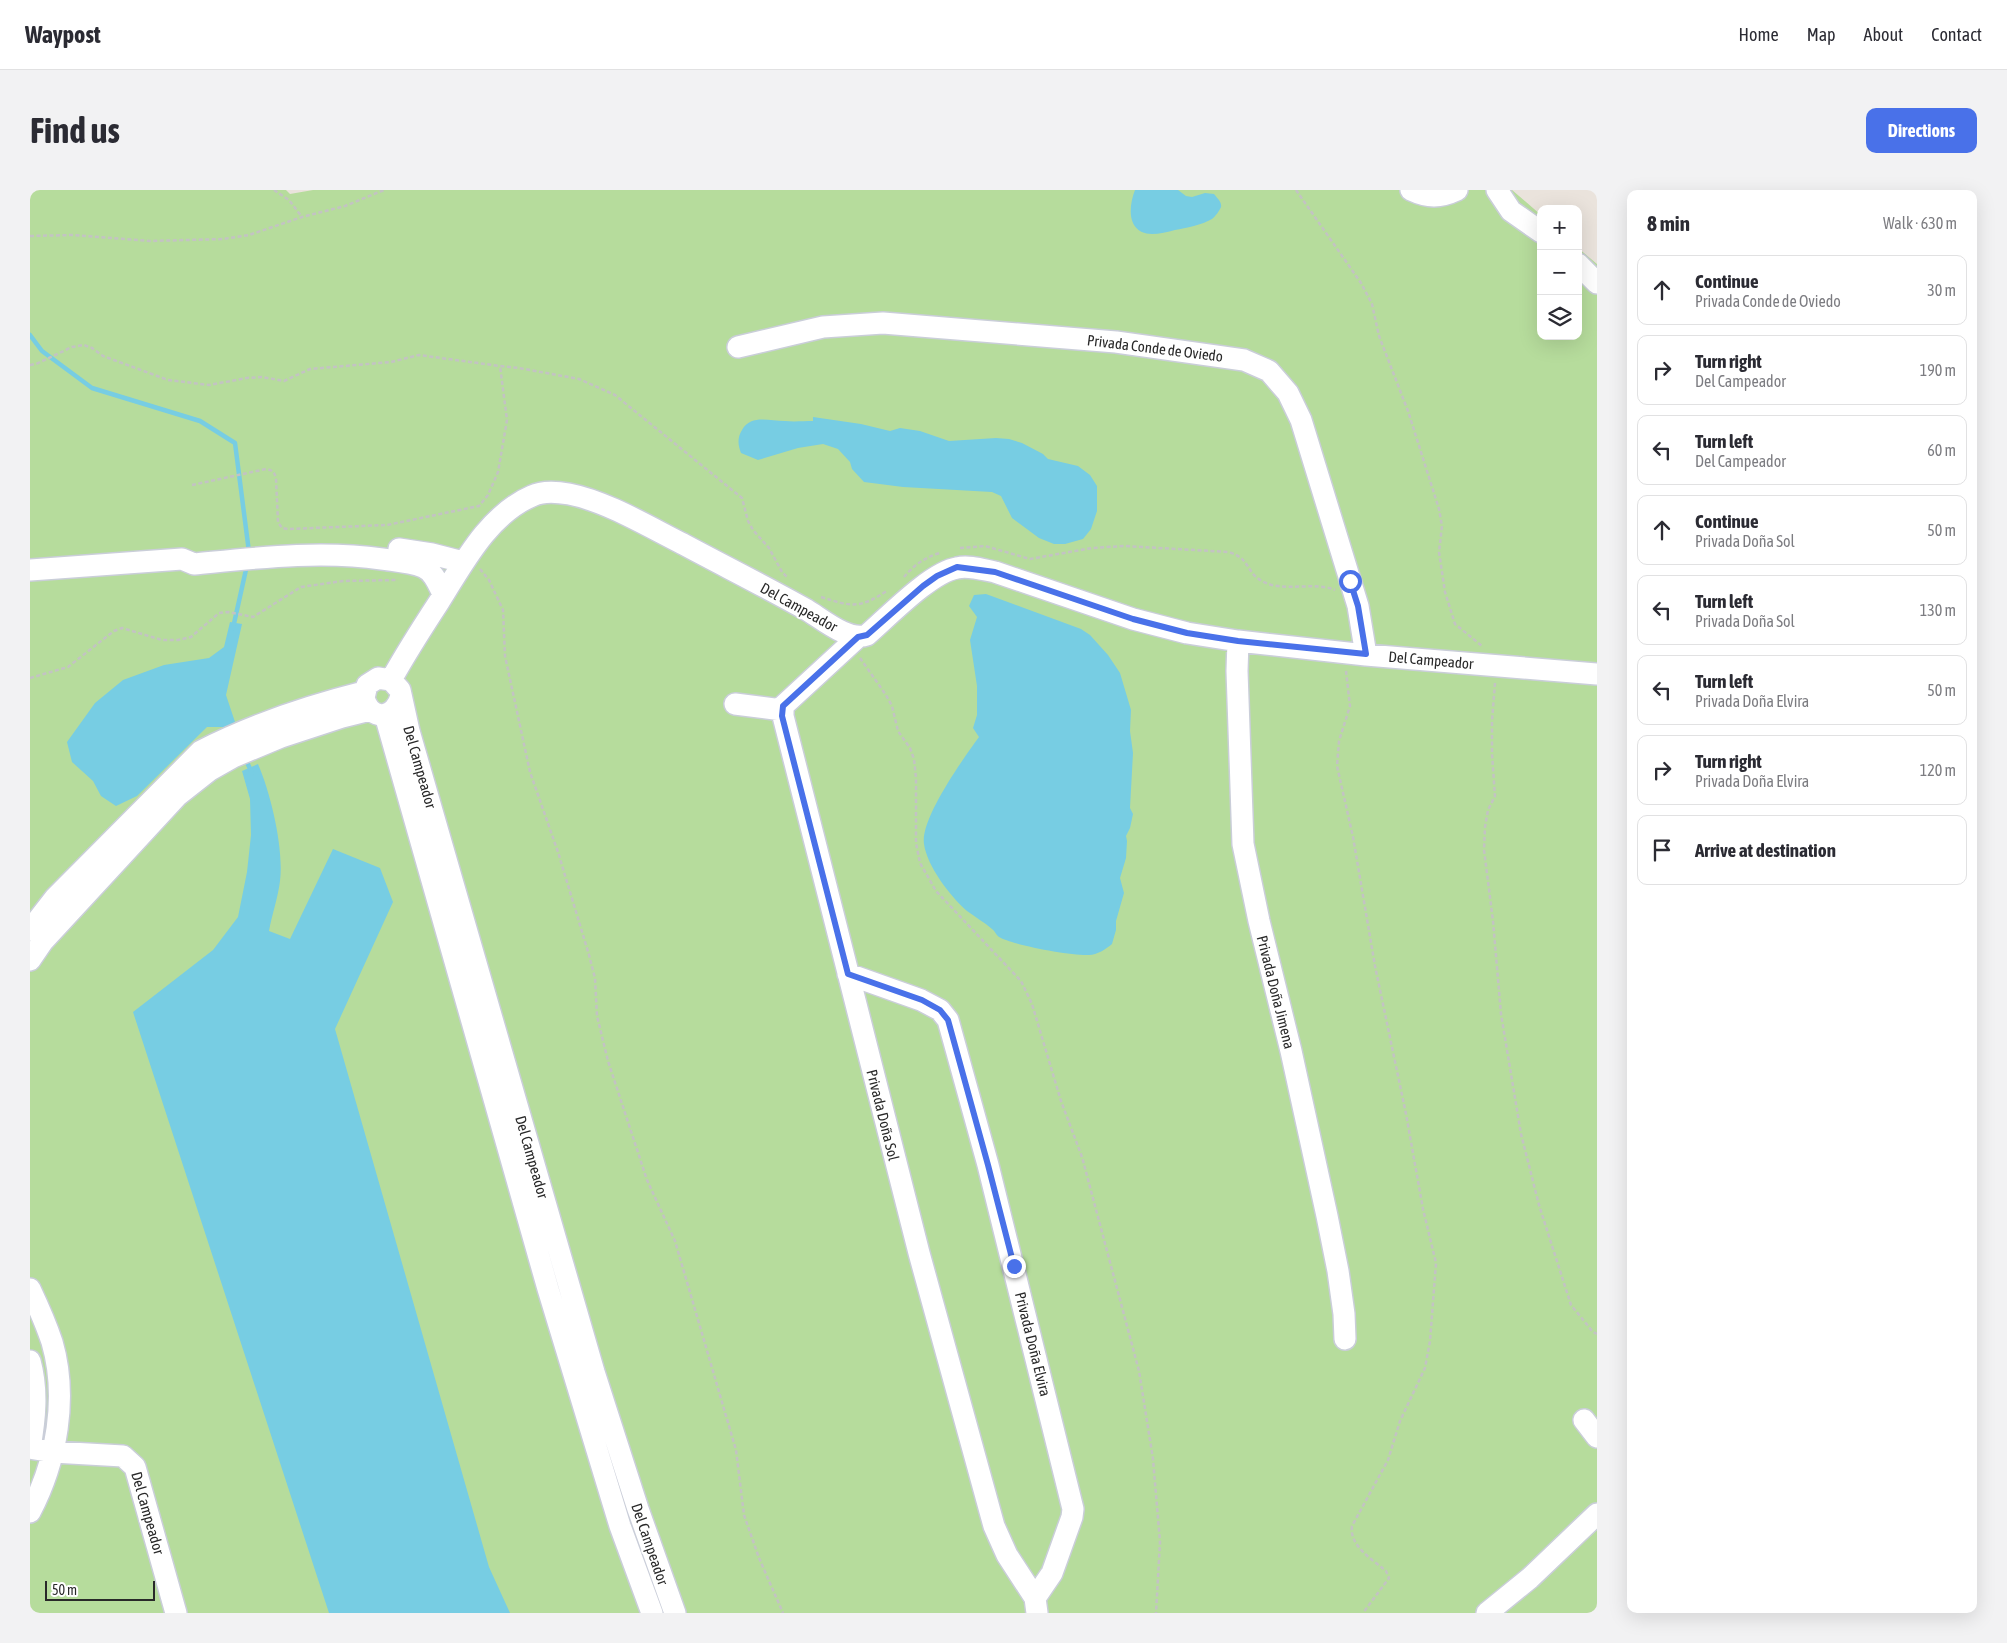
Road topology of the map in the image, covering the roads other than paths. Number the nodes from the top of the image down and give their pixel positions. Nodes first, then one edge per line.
1 (1411, 190) edge
2 (1457, 190) edge
3 (1497, 190) edge
4 (1537, 229) edge
5 (1582, 268) edge
6 (1597, 283) edge
7 (738, 347) dead end
8 (255, 553) junction
9 (460, 568) junction
10 (30, 570) edge
11 (443, 594) junction
12 (853, 641) junction
13 (1238, 641) junction
14 (1366, 654) junction
15 (1597, 674) edge
16 (396, 688) junction
17 (735, 704) dead end
18 (373, 706) junction
19 (782, 710) junction
20 (30, 930) edge
21 (462, 950) junction
22 (30, 960) edge
23 (848, 974) junction
24 (534, 1160) junction
25 (513, 1165) junction
26 (30, 1289) edge
27 (36, 1318) edge
28 (1345, 1339) dead end
29 (30, 1361) edge
30 (584, 1374) junction
31 (1584, 1420) dead end
32 (1597, 1437) edge
33 (30, 1448) edge
34 (53, 1452) junction
35 (30, 1512) edge
36 (1597, 1514) edge
37 (1036, 1606) edge
38 (176, 1613) edge
39 (652, 1613) edge
40 (675, 1613) edge
41 (1487, 1613) edge

1 - 2 street
3 - 4 street
5 - 6 street
7 - 14 street, Privada Conde de Oviedo
8 - 9 street
8 - 10 street
8 - 11 street
9 - 11 street, Del Campeador
9 - 12 street, Del Campeador
11 - 16 street, Del Campeador
12 - 13 street, Del Campeador
12 - 19 street
13 - 14 street, Del Campeador
13 - 28 street, Privada Doña Jimena
14 - 15 street, Del Campeador
16 - 18 street, Del Campeador
16 - 18 street
16 - 21 street, Del Campeador
17 - 19 street
18 - 20 street
18 - 21 street, Del Campeador
18 - 22 street
19 - 23 street, Privada Doña Sol
21 - 24 street, Del Campeador
21 - 25 street, Del Campeador
23 - 37 street, Privada Doña Sol
23 - 37 street, Privada Doña Elvira
24 - 25 street
24 - 30 street, Del Campeador
25 - 30 street, Del Campeador
26 - 27 street
27 - 34 street
29 - 33 street
30 - 39 street, Del Campeador
30 - 40 street, Del Campeador
31 - 32 street
33 - 34 street, Del Campeador
34 - 35 street
34 - 38 street, Del Campeador
36 - 41 street

